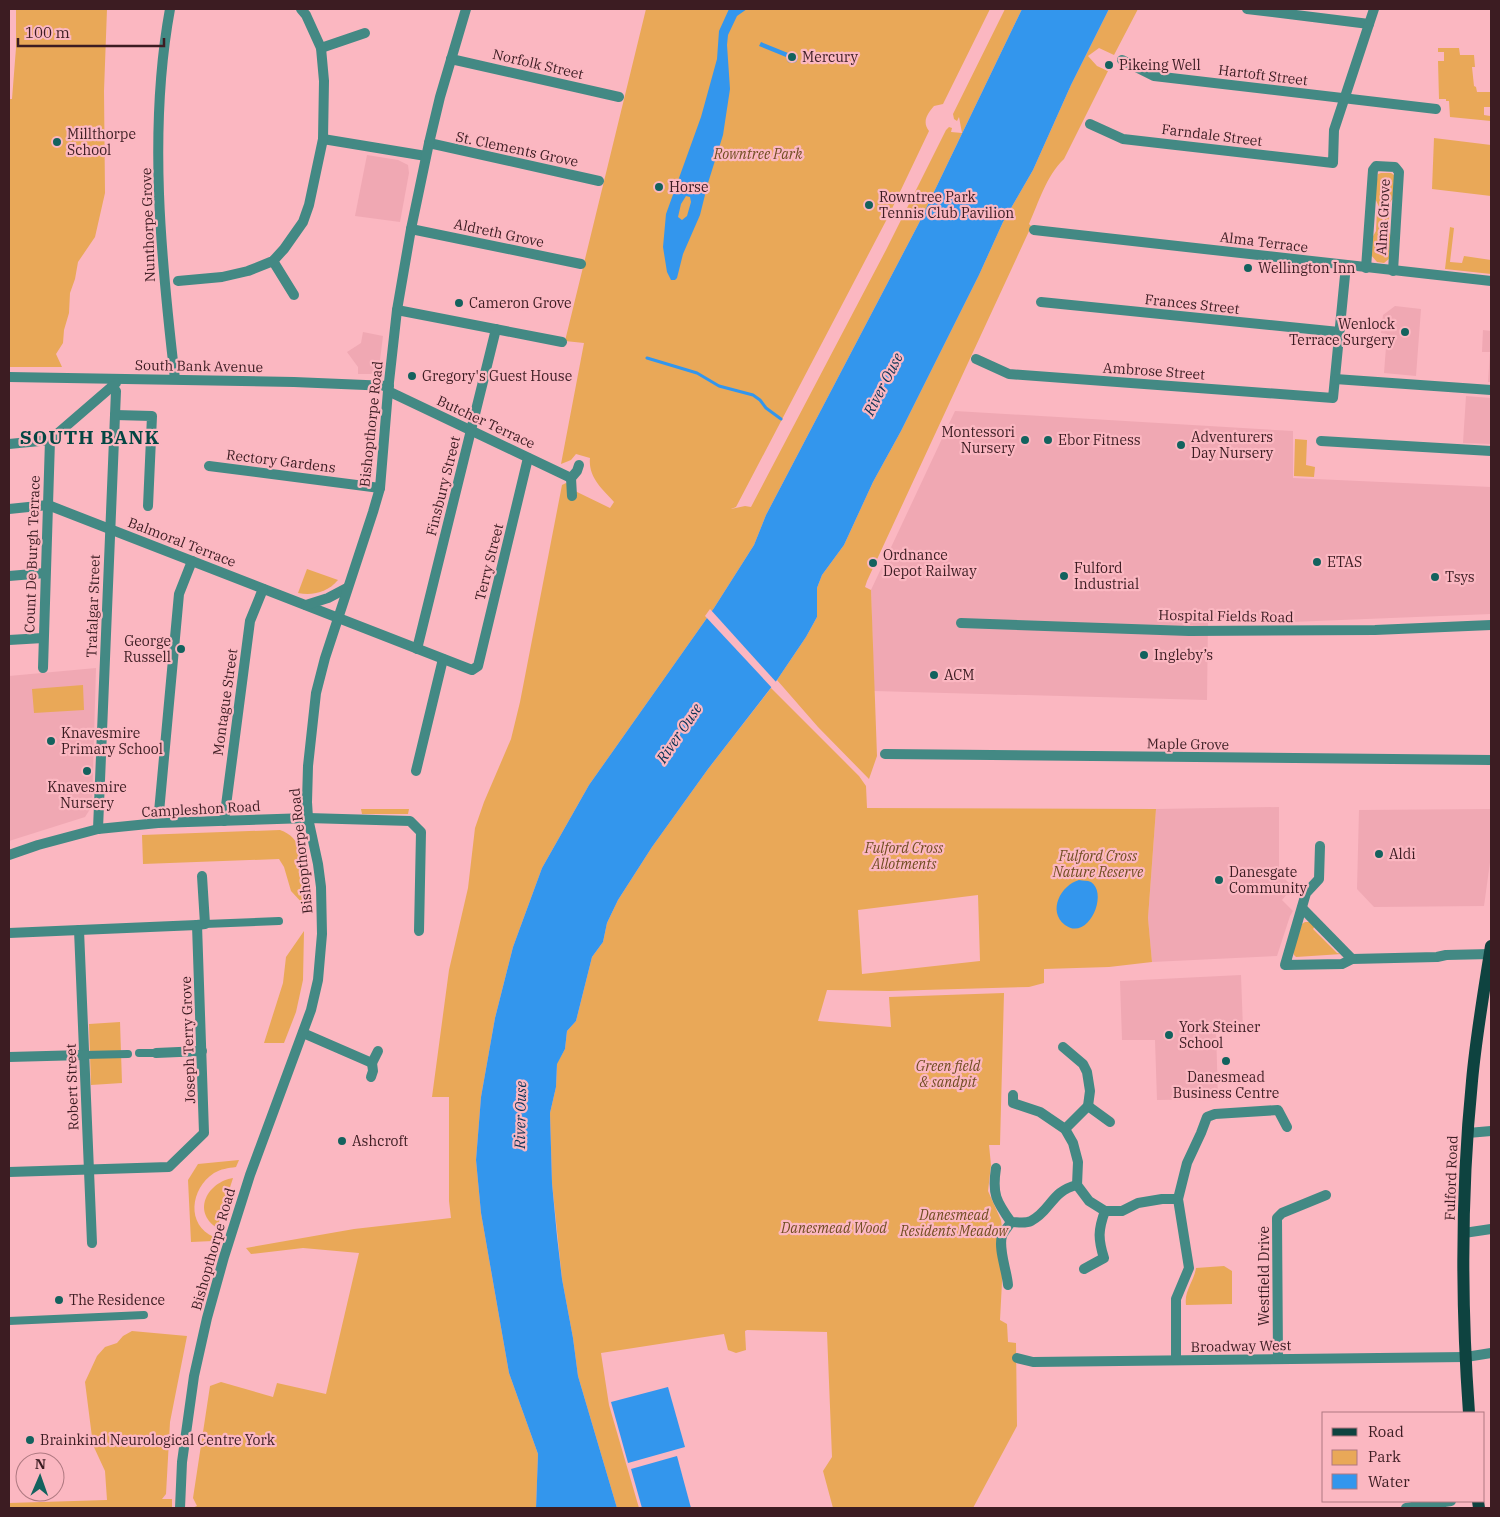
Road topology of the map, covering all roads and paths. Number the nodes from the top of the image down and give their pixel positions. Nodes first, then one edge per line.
1 (170, 9) edge
2 (301, 9) edge
3 (466, 9) edge
4 (1247, 9) edge
5 (1374, 9) edge
6 (1369, 24) junction
7 (365, 33) dead end
8 (321, 48) junction
9 (451, 59) junction
10 (1122, 60) dead end
11 (619, 96) dead end
12 (1344, 98) junction
13 (1436, 108) dead end
14 (1090, 124) dead end
15 (323, 140) junction
16 (429, 143) junction
17 (426, 156) junction
18 (599, 181) dead end
19 (412, 229) junction
20 (1034, 230) dead end
21 (273, 260) junction
22 (582, 264) dead end
23 (1346, 266) junction
24 (1366, 268) junction
25 (1394, 271) junction
26 (178, 281) dead end
27 (1491, 281) edge
28 (294, 294) dead end
29 (1042, 302) dead end
30 (398, 310) junction
31 (496, 329) junction
32 (1339, 332) junction
33 (562, 342) dead end
34 (976, 359) dead end
35 (9, 377) edge
36 (122, 378) junction
37 (175, 379) junction
38 (1335, 379) junction
39 (112, 386) junction
40 (388, 388) junction
41 (1491, 390) edge
42 (115, 415) junction
43 (471, 431) junction
44 (50, 440) junction
45 (1321, 441) dead end
46 (9, 444) edge
47 (1491, 452) edge
48 (528, 458) junction
49 (579, 465) dead end
50 (209, 466) dead end
51 (571, 478) junction
52 (380, 488) junction
53 (572, 496) dead end
54 (48, 505) junction
55 (148, 506) dead end
56 (9, 509) edge
57 (110, 529) junction
58 (192, 561) junction
59 (45, 574) junction
60 (9, 576) edge
61 (347, 588) junction
62 (263, 589) junction
63 (306, 605) junction
64 (338, 617) junction
65 (961, 623) dead end
66 (1491, 625) edge
67 (43, 638) junction
68 (9, 640) edge
69 (417, 648) junction
70 (443, 659) junction
71 (43, 668) dead end
72 (472, 670) joint
73 (885, 754) dead end
74 (1491, 760) edge
75 (416, 771) dead end
76 (308, 818) junction
77 (224, 821) junction
78 (158, 823) junction
79 (98, 828) junction
80 (1320, 846) dead end
81 (9, 855) edge
82 (202, 876) dead end
83 (1302, 908) junction
84 (279, 921) dead end
85 (201, 925) junction
86 (79, 930) junction
87 (420, 931) dead end
88 (9, 933) edge
89 (1491, 950) edge
90 (1352, 959) junction
91 (303, 1033) junction
92 (1063, 1047) dead end
93 (202, 1051) junction
94 (378, 1051) dead end
95 (139, 1053) dead end
96 (156, 1053) joint
97 (128, 1054) dead end
98 (84, 1055) junction
99 (9, 1058) edge
100 (372, 1063) junction
101 (371, 1077) dead end
102 (1012, 1095) dead end
103 (1088, 1106) junction
104 (1110, 1122) dead end
105 (1288, 1127) dead end
106 (1065, 1129) junction
107 (1491, 1131) edge
108 (1468, 1133) junction
109 (996, 1168) dead end
110 (89, 1170) junction
111 (9, 1172) edge
112 (1077, 1185) junction
113 (1326, 1195) dead end
114 (1178, 1198) junction
115 (1104, 1211) junction
116 (1011, 1222) junction
117 (1491, 1229) edge
118 (1464, 1233) junction
119 (92, 1243) dead end
120 (1084, 1270) dead end
121 (1008, 1285) dead end
122 (144, 1315) dead end
123 (9, 1320) edge
124 (1491, 1353) edge
125 (1466, 1357) junction
126 (1017, 1358) dead end
127 (1278, 1359) junction
128 (1176, 1360) junction
129 (1469, 1412) edge
130 (1445, 1502) edge
131 (180, 1508) edge
132 (1406, 1508) edge

1 - 37 street, Nunthorpe Grove
2 - 8 street
3 - 9 street, Bishopthorpe Road
4 - 6 street
5 - 6 street
6 - 12 street
7 - 8 street
8 - 15 street
9 - 11 street, Norfolk Street
9 - 16 street, Bishopthorpe Road
10 - 12 street, Hartoft Street
12 - 13 street, Hartoft Street
12 - 14 street, Farndale Street
15 - 17 street
15 - 21 street
16 - 17 street, Bishopthorpe Road
16 - 18 street, St. Clements Grove
17 - 19 street, Bishopthorpe Road
19 - 22 street, Aldreth Grove
19 - 30 street, Bishopthorpe Road
20 - 23 street, Alma Terrace
21 - 26 street
21 - 28 street
23 - 24 street, Alma Terrace
23 - 32 street
24 - 25 street, Alma Terrace
24 - 25 street, Alma Grove
25 - 27 street, Alma Terrace
29 - 32 street, Frances Street
30 - 31 street
30 - 40 street, Bishopthorpe Road
31 - 33 street
31 - 43 street, Finsbury Street
32 - 38 street
34 - 38 street, Ambrose Street
35 - 36 street, South Bank Avenue
36 - 37 street, South Bank Avenue
36 - 39 street
37 - 40 street, South Bank Avenue
38 - 41 street
39 - 42 street, Trafalgar Street
39 - 44 street
40 - 43 street, Butcher Terrace
40 - 52 street, Bishopthorpe Road
42 - 55 street
42 - 57 street, Trafalgar Street
43 - 48 street, Butcher Terrace
43 - 69 street, Finsbury Street
44 - 46 street
44 - 54 street, Count De Burgh Terrace
45 - 47 street
48 - 51 street, Butcher Terrace
48 - 72 street, Terry Street
49 - 51 street
50 - 52 street, Rectory Gardens
51 - 53 street
52 - 61 street, Bishopthorpe Road
54 - 56 street
54 - 57 street, Balmoral Terrace
54 - 59 street, Count De Burgh Terrace
57 - 58 street, Balmoral Terrace
57 - 79 street, Trafalgar Street
58 - 62 street, Balmoral Terrace
58 - 78 street
59 - 60 street
59 - 67 street, Count De Burgh Terrace
61 - 63 street
61 - 64 street, Bishopthorpe Road
62 - 63 street, Balmoral Terrace
62 - 77 street, Montague Street
63 - 64 street, Balmoral Terrace
64 - 69 street, Balmoral Terrace
64 - 76 street, Bishopthorpe Road
65 - 66 street, Hospital Fields Road
67 - 68 street
67 - 71 street, Count De Burgh Terrace
69 - 70 street, Balmoral Terrace
70 - 72 street, Balmoral Terrace
70 - 75 street
73 - 74 street, Maple Grove
76 - 77 street, Campleshon Road
76 - 87 street, Campleshon Road
76 - 91 street, Bishopthorpe Road
77 - 78 street, Campleshon Road
78 - 79 street, Campleshon Road
79 - 81 street, Campleshon Road
80 - 83 street
82 - 85 street, Joseph Terry Grove
83 - 90 street
83 - 90 street
84 - 85 street
85 - 86 street
85 - 93 street, Joseph Terry Grove
86 - 88 street
86 - 98 street, Robert Street
89 - 90 street
89 - 108 main road, Fulford Road
91 - 100 street
91 - 131 street, Bishopthorpe Road
92 - 103 street
93 - 96 street
93 - 110 street, Joseph Terry Grove
94 - 100 street
95 - 96 street
97 - 98 street
98 - 99 street
98 - 110 street, Robert Street
100 - 101 street
102 - 106 street
103 - 104 street
103 - 106 street
105 - 114 street
106 - 112 street
107 - 108 street
108 - 118 main road, Fulford Road
109 - 116 street
110 - 111 street, Joseph Terry Grove
110 - 119 street, Robert Street
112 - 115 street
112 - 116 street
113 - 127 street, Westfield Drive
114 - 115 street
114 - 128 street
115 - 120 street
116 - 121 street
117 - 118 street
118 - 125 main road, Fulford Road
122 - 123 street
124 - 125 street, Broadway West
125 - 127 street, Broadway West
125 - 129 main road, Fulford Road
126 - 128 street, Broadway West
127 - 128 street, Broadway West
130 - 132 street

